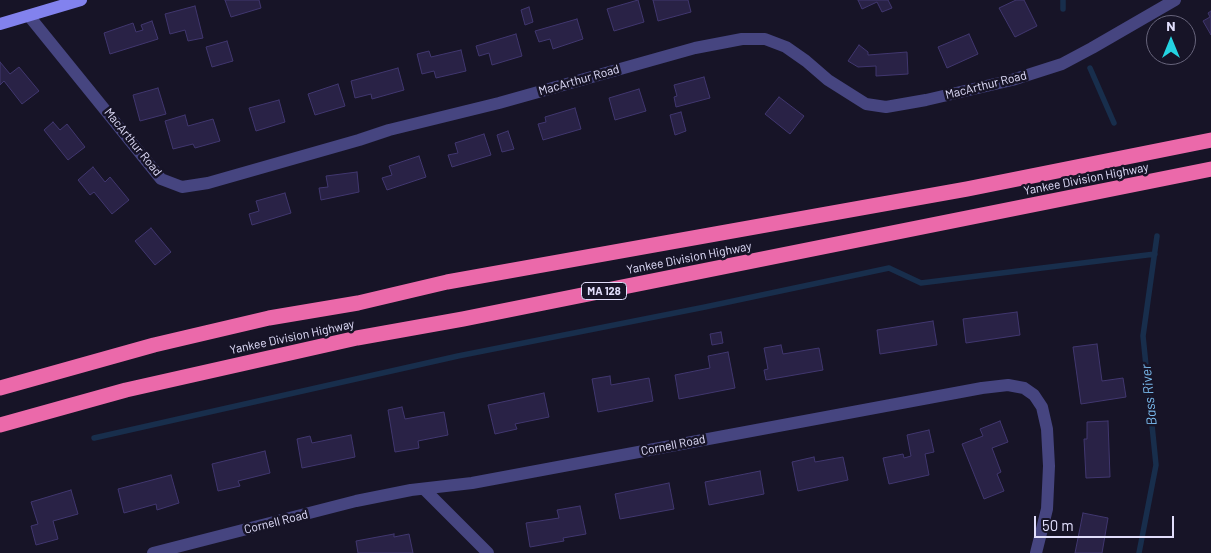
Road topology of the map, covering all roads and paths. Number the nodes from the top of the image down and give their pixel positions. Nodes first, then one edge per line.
1 (81, 0) edge
2 (1175, 0) edge
3 (29, 16) junction
4 (0, 24) edge
5 (1211, 140) edge
6 (1211, 169) edge
7 (0, 388) edge
8 (0, 425) edge
9 (424, 489) junction
10 (188, 549) edge
11 (153, 553) edge
12 (488, 553) edge
13 (1036, 553) edge

1 - 3 main road
2 - 3 street, MacArthur Road
3 - 4 main road
5 - 7 highway, Yankee Division Highway
6 - 8 highway, Yankee Division Highway / MA 128
9 - 10 street, Cornell Road
9 - 12 street
9 - 13 street, Cornell Road
10 - 11 street, Cornell Road

